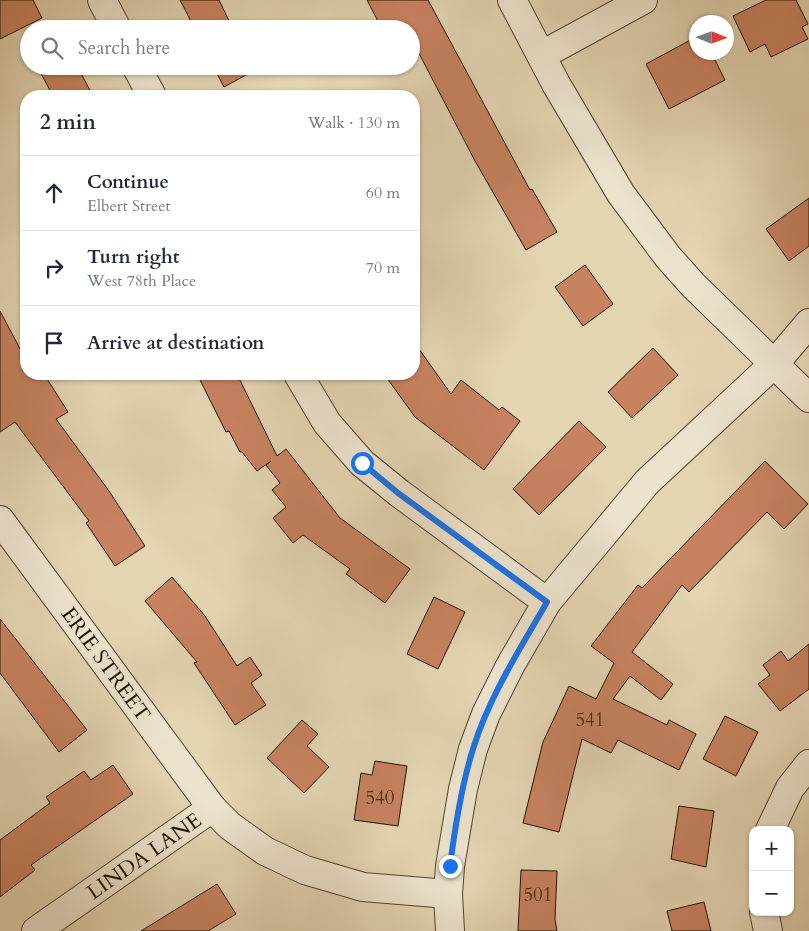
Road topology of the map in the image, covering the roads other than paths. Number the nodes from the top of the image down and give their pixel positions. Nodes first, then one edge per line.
1 (102, 0) edge
2 (512, 0) edge
3 (644, 0) edge
4 (112, 20) edge
5 (542, 55) junction
6 (141, 75) edge
7 (149, 90) edge
8 (809, 323) edge
9 (775, 362) junction
10 (302, 380) edge
11 (809, 398) edge
12 (0, 520) edge
13 (547, 602) junction
14 (809, 764) edge
15 (212, 808) junction
16 (772, 826) edge
17 (448, 894) junction
18 (765, 916) edge
19 (36, 931) edge
20 (450, 931) edge
21 (768, 931) edge

1 - 4 street
2 - 5 street
3 - 5 street
5 - 9 street
6 - 7 street
8 - 9 street
9 - 11 street
9 - 13 street
10 - 13 street
12 - 15 street, ERIE STREET
13 - 17 street
14 - 16 street
15 - 17 street, LINDA LANE
15 - 19 street, LINDA LANE
17 - 20 street
18 - 21 street

